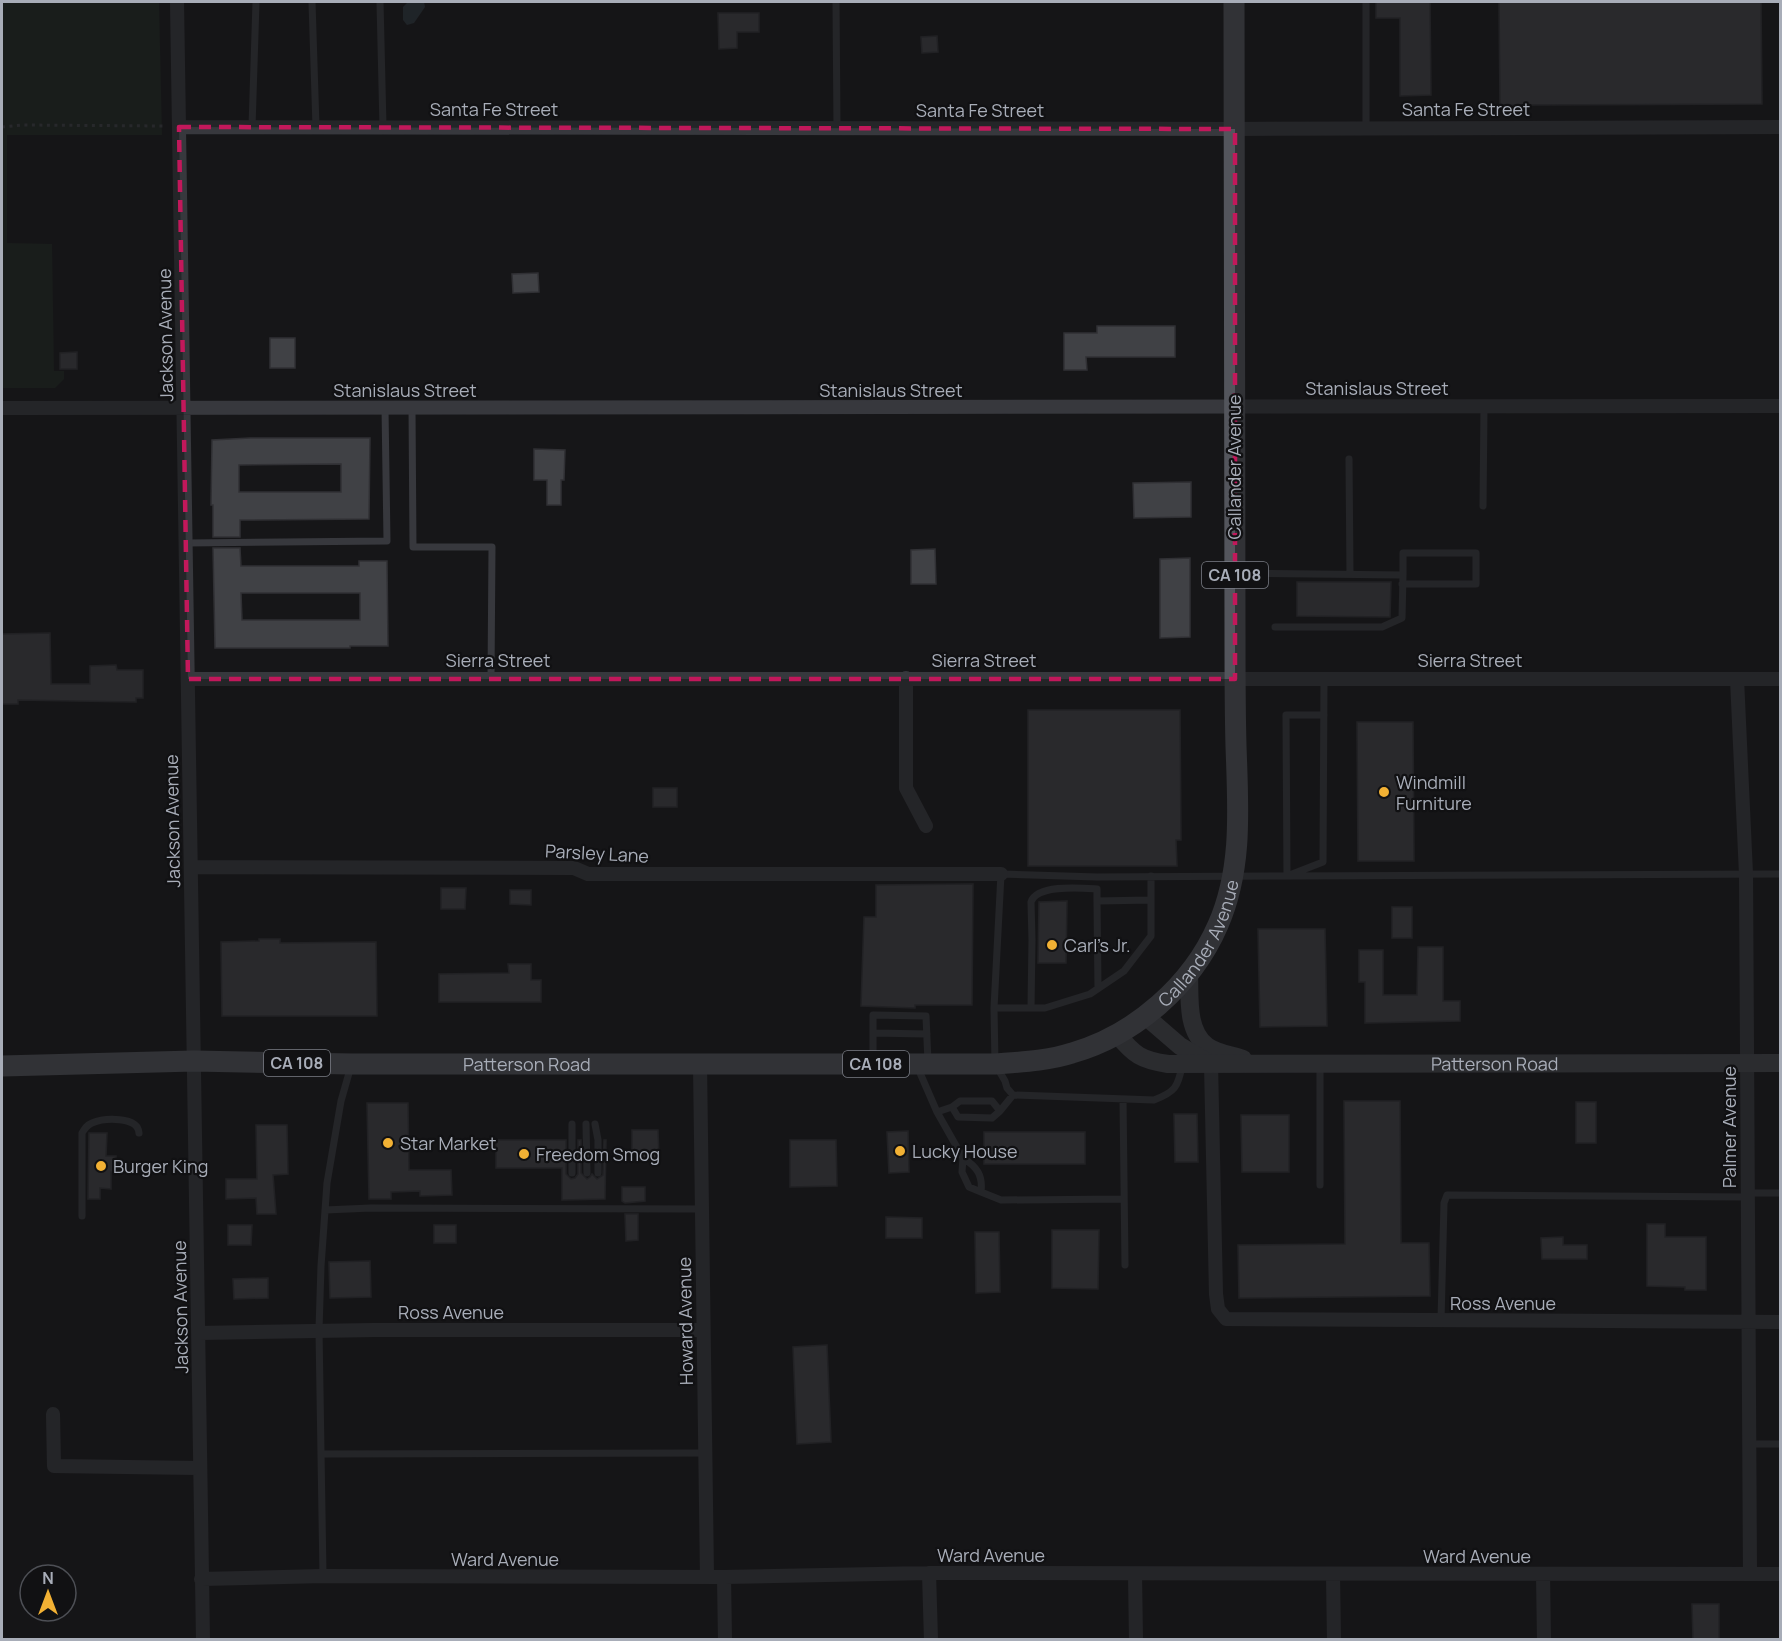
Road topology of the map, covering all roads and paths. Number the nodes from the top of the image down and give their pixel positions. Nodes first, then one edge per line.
1 (177, 2) edge
2 (256, 2) edge
3 (312, 2) edge
4 (380, 2) edge
5 (836, 2) edge
6 (1234, 2) edge
7 (1366, 2) edge
8 (2, 127) edge
9 (837, 127) junction
10 (1780, 127) edge
11 (179, 128) junction
12 (252, 128) junction
13 (316, 128) junction
14 (383, 128) junction
15 (1366, 128) junction
16 (1235, 129) junction
17 (1780, 406) edge
18 (1234, 407) junction
19 (1484, 407) junction
20 (2, 408) edge
21 (184, 408) junction
22 (385, 408) junction
23 (412, 408) junction
24 (1349, 459) dead end
25 (1483, 506) dead end
26 (187, 543) junction
27 (1235, 573) junction
28 (1350, 574) junction
29 (1403, 575) junction
30 (1402, 584) junction
31 (1275, 627) dead end
32 (491, 678) junction
33 (906, 678) junction
34 (1324, 678) junction
35 (188, 679) junction
36 (1235, 679) junction
37 (1737, 679) junction
38 (1780, 679) edge
39 (1324, 715) junction
40 (926, 826) dead end
41 (191, 867) junction
42 (1001, 874) junction
43 (1746, 874) junction
44 (1780, 874) edge
45 (1234, 875) junction
46 (1151, 876) junction
47 (1287, 876) junction
48 (1151, 900) junction
49 (1097, 901) junction
50 (1189, 974) junction
51 (1098, 988) junction
52 (994, 1008) junction
53 (1031, 1008) junction
54 (1144, 1015) junction
55 (873, 1033) junction
56 (927, 1034) junction
57 (1117, 1034) junction
58 (1053, 1058) joint
59 (194, 1061) junction
60 (1780, 1063) edge
61 (352, 1064) junction
62 (700, 1064) junction
63 (873, 1064) junction
64 (922, 1064) junction
65 (995, 1064) junction
66 (1183, 1064) junction
67 (1210, 1064) junction
68 (1259, 1064) junction
69 (1320, 1064) junction
70 (1747, 1064) junction
71 (2, 1066) edge
72 (1013, 1095) junction
73 (1123, 1099) junction
74 (952, 1107) junction
75 (1000, 1111) junction
76 (937, 1112) junction
77 (572, 1124) dead end
78 (586, 1124) dead end
79 (595, 1124) dead end
80 (140, 1133) dead end
81 (963, 1158) junction
82 (572, 1173) dead end
83 (587, 1173) dead end
84 (598, 1173) dead end
85 (1320, 1185) dead end
86 (981, 1192) junction
87 (1780, 1194) edge
88 (1747, 1195) junction
89 (1125, 1198) junction
90 (702, 1209) junction
91 (325, 1210) junction
92 (82, 1216) dead end
93 (1125, 1265) dead end
94 (1441, 1321) junction
95 (1748, 1322) junction
96 (1780, 1322) edge
97 (319, 1330) junction
98 (703, 1330) junction
99 (200, 1333) junction
100 (53, 1414) dead end
101 (1749, 1444) junction
102 (1780, 1444) edge
103 (322, 1454) junction
104 (705, 1454) junction
105 (199, 1468) junction
106 (929, 1573) junction
107 (1135, 1574) junction
108 (1543, 1574) junction
109 (1750, 1574) junction
110 (1780, 1574) edge
111 (1333, 1575) junction
112 (323, 1576) junction
113 (707, 1577) junction
114 (724, 1577) junction
115 (201, 1579) junction
116 (203, 1640) edge
117 (725, 1640) edge
118 (931, 1640) edge
119 (1136, 1640) edge
120 (1334, 1640) edge
121 (1544, 1640) edge

1 - 11 street, Jackson Avenue
2 - 12 lane
3 - 13 lane
4 - 14 lane
5 - 9 lane
6 - 16 main road, Callander Avenue / CA 108
7 - 15 lane
8 - 11 path
9 - 14 street, Santa Fe Street
9 - 16 street, Santa Fe Street
10 - 15 street, Santa Fe Street
11 - 12 street, Santa Fe Street
11 - 21 street, Jackson Avenue
12 - 13 street, Santa Fe Street
13 - 14 street, Santa Fe Street
15 - 16 street, Santa Fe Street
16 - 18 main road, Callander Avenue / CA 108
17 - 19 street, Stanislaus Street
18 - 19 street, Stanislaus Street
18 - 23 street, Stanislaus Street
18 - 27 main road, Callander Avenue / CA 108
19 - 25 lane
20 - 21 street, Stanislaus Street
21 - 22 street, Stanislaus Street
21 - 26 street, Jackson Avenue
22 - 23 street, Stanislaus Street
22 - 26 lane
23 - 32 lane
24 - 28 lane
26 - 35 street, Jackson Avenue
27 - 28 lane
27 - 36 main road, Callander Avenue / CA 108
28 - 29 lane
29 - 30 lane
29 - 30 lane
30 - 31 lane
32 - 33 street, Sierra Street
32 - 35 street, Sierra Street
33 - 36 street, Sierra Street
33 - 40 street
34 - 36 street, Sierra Street
34 - 37 street, Sierra Street
34 - 39 lane
35 - 41 street, Jackson Avenue
36 - 45 main road, Callander Avenue / CA 108
37 - 38 street, Sierra Street
37 - 43 street, Palmer Avenue
39 - 47 lane
39 - 47 lane
41 - 42 street, Parsley Lane
41 - 59 street, Jackson Avenue
42 - 46 lane
42 - 52 lane
43 - 44 lane
43 - 47 lane
43 - 70 street, Palmer Avenue
45 - 46 lane
45 - 47 lane
45 - 50 main road, Callander Avenue / CA 108
46 - 48 lane
48 - 49 lane
48 - 51 lane
49 - 51 lane
49 - 53 lane
50 - 54 main road, Callander Avenue / CA 108
50 - 68 main road
51 - 53 lane
52 - 53 lane
52 - 65 lane
54 - 57 main road, Callander Avenue / CA 108
54 - 67 main road
55 - 56 lane
55 - 56 lane
55 - 63 lane
56 - 64 lane
57 - 58 main road, Callander Avenue / CA 108
57 - 66 main road, Patterson Road
58 - 65 main road, Patterson Road / CA 108
59 - 61 main road, Patterson Road / CA 108
59 - 71 main road, Patterson Road / CA 108
59 - 99 street, Jackson Avenue
60 - 70 main road, Patterson Road
61 - 62 main road, Patterson Road / CA 108
61 - 91 lane
62 - 63 main road, Patterson Road / CA 108
62 - 90 street, Howard Avenue
63 - 64 main road, Patterson Road / CA 108
64 - 65 main road, Patterson Road / CA 108
64 - 76 lane
65 - 72 lane
66 - 67 main road, Patterson Road
66 - 73 lane
67 - 68 main road, Patterson Road
67 - 94 street, Ross Avenue
68 - 69 main road, Patterson Road
69 - 70 main road, Patterson Road
69 - 85 lane
70 - 88 street, Palmer Avenue
72 - 73 lane
72 - 75 lane
73 - 89 lane
74 - 75 lane
74 - 75 lane
74 - 76 lane
76 - 81 lane
77 - 82 lane
78 - 83 lane
79 - 84 lane
80 - 92 lane
81 - 86 lane
81 - 86 lane
86 - 89 lane
87 - 88 lane
88 - 94 lane
88 - 95 street, Palmer Avenue
89 - 93 lane
90 - 91 lane
90 - 98 street, Howard Avenue
91 - 97 lane
94 - 95 street, Ross Avenue
95 - 96 street, Ross Avenue
95 - 101 street, Palmer Avenue
97 - 98 street, Ross Avenue
97 - 99 street, Ross Avenue
97 - 103 lane
98 - 104 street, Howard Avenue
99 - 105 street, Jackson Avenue
100 - 105 street
101 - 102 lane
101 - 109 street, Palmer Avenue
103 - 104 lane
103 - 112 lane
104 - 113 street, Howard Avenue
105 - 115 street, Jackson Avenue
106 - 107 street, Ward Avenue
106 - 114 street, Ward Avenue
106 - 118 street
107 - 111 street, Ward Avenue
107 - 119 street
108 - 109 street, Ward Avenue
108 - 111 street, Ward Avenue
108 - 121 street
109 - 110 street, Ward Avenue
111 - 120 street
112 - 113 street, Ward Avenue
112 - 115 street, Ward Avenue
113 - 114 street, Ward Avenue
114 - 117 street
115 - 116 street, Jackson Avenue

